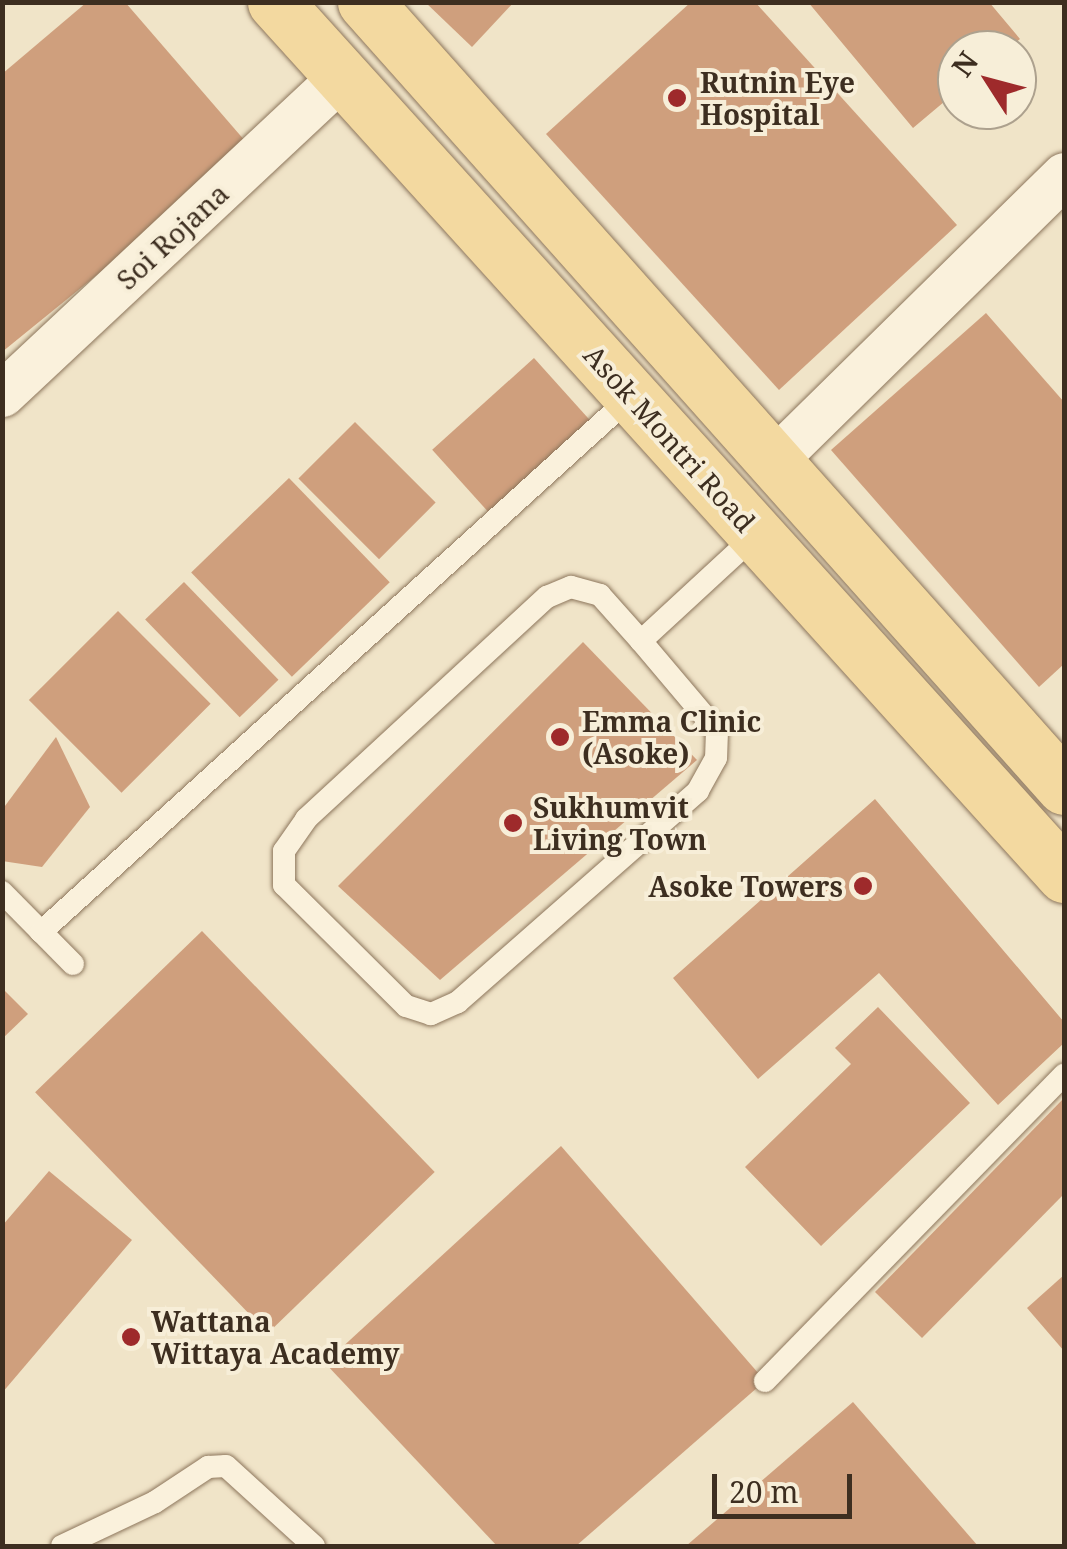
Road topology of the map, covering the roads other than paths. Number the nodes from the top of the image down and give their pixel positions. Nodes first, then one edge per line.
1 (275, 2) edge
2 (365, 2) edge
3 (341, 77) junction
4 (1064, 175) edge
5 (2, 394) edge
6 (632, 396) junction
7 (773, 461) junction
8 (758, 534) junction
9 (641, 642) junction
10 (1064, 788) edge
11 (1064, 874) edge
12 (2, 892) edge
13 (41, 932) junction
14 (73, 964) dead end
15 (1064, 1074) edge
16 (765, 1381) dead end
17 (62, 1546) edge
18 (314, 1546) edge

1 - 3 main road, Asok Montri Road
2 - 7 main road
3 - 5 street, Soi Rojana
3 - 6 main road, Asok Montri Road
4 - 7 street
6 - 8 main road, Asok Montri Road
6 - 13 lane
7 - 10 main road
8 - 9 lane
8 - 11 main road, Asok Montri Road
9 - 9 lane
12 - 13 lane
13 - 14 lane
15 - 16 lane
17 - 18 lane

